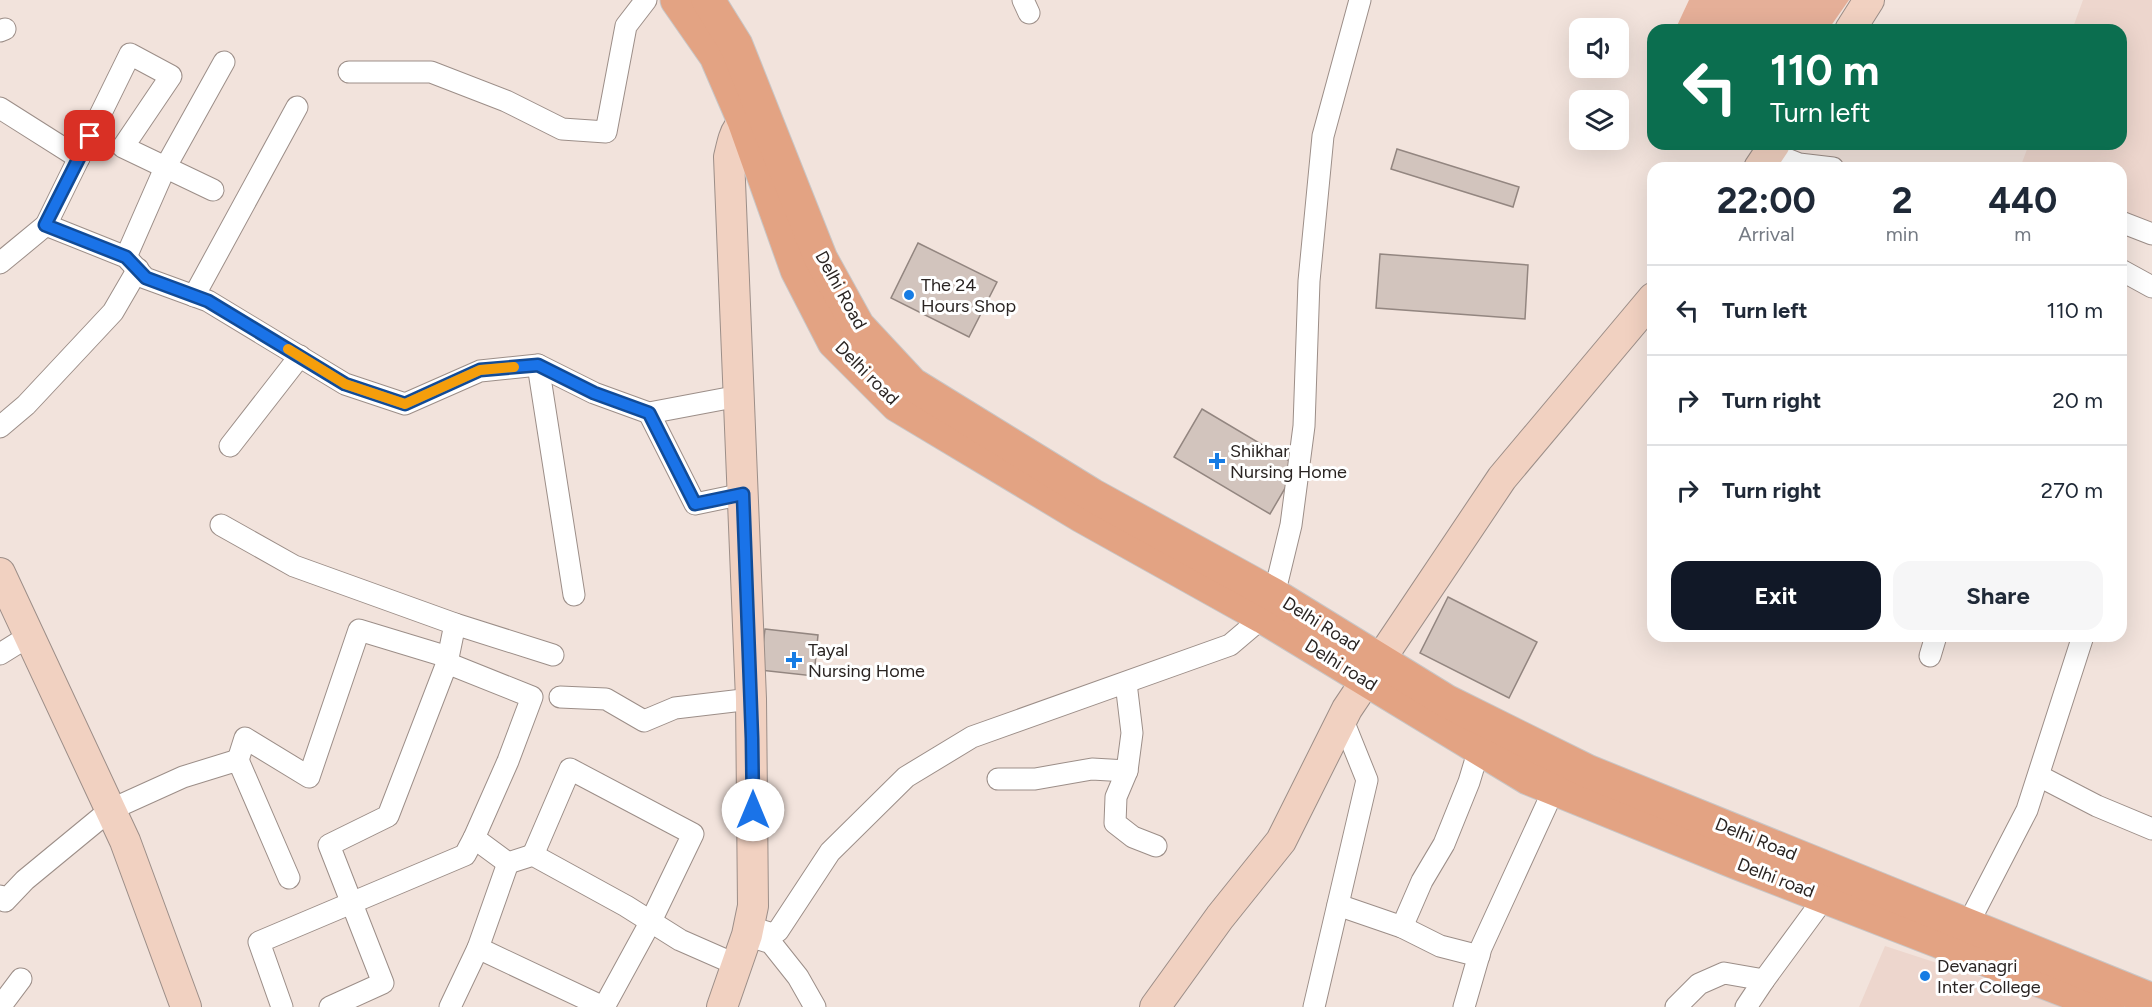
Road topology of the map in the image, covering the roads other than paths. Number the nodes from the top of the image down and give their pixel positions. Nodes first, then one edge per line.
1 (645, 0) edge
2 (677, 0) edge
3 (708, 0) edge
4 (1360, 0) edge
5 (1869, 0) edge
6 (1854, 24) edge
7 (224, 62) dead end
8 (349, 72) dead end
9 (297, 107) dead end
10 (0, 108) edge
11 (753, 117) junction
12 (1768, 155) edge
13 (79, 158) junction
14 (769, 161) junction
15 (1792, 162) edge
16 (165, 168) junction
17 (213, 190) dead end
18 (730, 193) junction
19 (2127, 224) edge
20 (45, 225) junction
21 (2152, 234) edge
22 (0, 263) edge
23 (132, 263) junction
24 (2127, 273) edge
25 (2152, 287) edge
26 (194, 296) junction
27 (1647, 305) edge
28 (300, 356) junction
29 (538, 365) junction
30 (739, 396) junction
31 (649, 413) junction
32 (0, 427) edge
33 (230, 446) dead end
34 (743, 494) junction
35 (221, 525) dead end
36 (0, 573) edge
37 (574, 596) dead end
38 (1268, 606) junction
39 (455, 624) junction
40 (29, 636) junction
41 (2081, 642) edge
42 (0, 654) edge
43 (553, 655) dead end
44 (447, 660) junction
45 (1373, 670) junction
46 (1126, 682) junction
47 (560, 697) dead end
48 (751, 699) junction
49 (1342, 718) junction
50 (1479, 749) junction
51 (238, 760) junction
52 (1127, 771) junction
53 (2039, 776) junction
54 (998, 779) dead end
55 (1554, 789) junction
56 (110, 810) junction
57 (2152, 829) edge
58 (474, 838) junction
59 (1156, 846) dead end
60 (533, 855) junction
61 (508, 863) junction
62 (289, 878) dead end
63 (0, 896) edge
64 (1825, 897) junction
65 (352, 902) junction
66 (1338, 905) junction
67 (651, 921) junction
68 (1968, 924) junction
69 (1402, 927) junction
70 (748, 931) junction
71 (478, 948) junction
72 (1479, 956) junction
73 (737, 965) junction
74 (21, 980) dead end
75 (1764, 980) junction
76 (2152, 1000) edge
77 (0, 1006) edge
78 (186, 1007) edge
79 (282, 1007) edge
80 (330, 1007) edge
81 (450, 1007) edge
82 (603, 1007) edge
83 (722, 1007) edge
84 (815, 1007) edge
85 (1155, 1007) edge
86 (1314, 1007) edge
87 (1464, 1007) edge
88 (1676, 1007) edge
89 (1746, 1007) edge
90 (2108, 1007) edge

1 - 8 street
2 - 11 main road, Delhi Road
3 - 11 main road, Delhi Road
4 - 38 street
5 - 6 street
7 - 16 street
9 - 26 street
10 - 13 street
11 - 14 main road, Delhi Road
11 - 18 street
12 - 15 street
13 - 16 street
13 - 20 street
14 - 18 street
14 - 38 main road, Delhi Road
16 - 17 street
16 - 23 street
18 - 30 street
19 - 21 street
20 - 22 street
20 - 23 street
23 - 26 street
23 - 32 street
24 - 25 street
26 - 28 street
27 - 45 street
28 - 29 street
28 - 33 street
29 - 31 street
29 - 37 street
30 - 31 street
30 - 34 street
31 - 34 street
34 - 48 street
35 - 39 street
36 - 40 street
38 - 45 main road, Delhi Road
38 - 46 street
39 - 43 street
39 - 44 street
40 - 42 street
40 - 56 street
41 - 53 street
44 - 51 street
44 - 58 street
44 - 65 street
45 - 49 street
45 - 50 main road, Delhi road
45 - 68 main road, Delhi Road
46 - 52 street
46 - 70 street
47 - 48 street
48 - 70 street
49 - 66 street
49 - 85 street
50 - 55 main road, Delhi road
50 - 69 street
51 - 56 street
51 - 62 street
52 - 54 street
52 - 59 street
53 - 57 street
53 - 68 street
55 - 64 main road, Delhi road
55 - 72 street
56 - 63 street
56 - 78 street
58 - 61 street
58 - 65 street
60 - 61 street
60 - 67 street
60 - 67 street
61 - 71 street
64 - 75 street
64 - 90 main road, Delhi road
65 - 79 street
65 - 80 street
66 - 69 street
66 - 86 street
67 - 73 street
67 - 82 street
68 - 76 main road, Delhi Road
69 - 72 street
70 - 73 street
70 - 84 street
71 - 81 street
71 - 82 street
72 - 87 street
73 - 83 street
74 - 77 street
75 - 88 street
75 - 89 street

